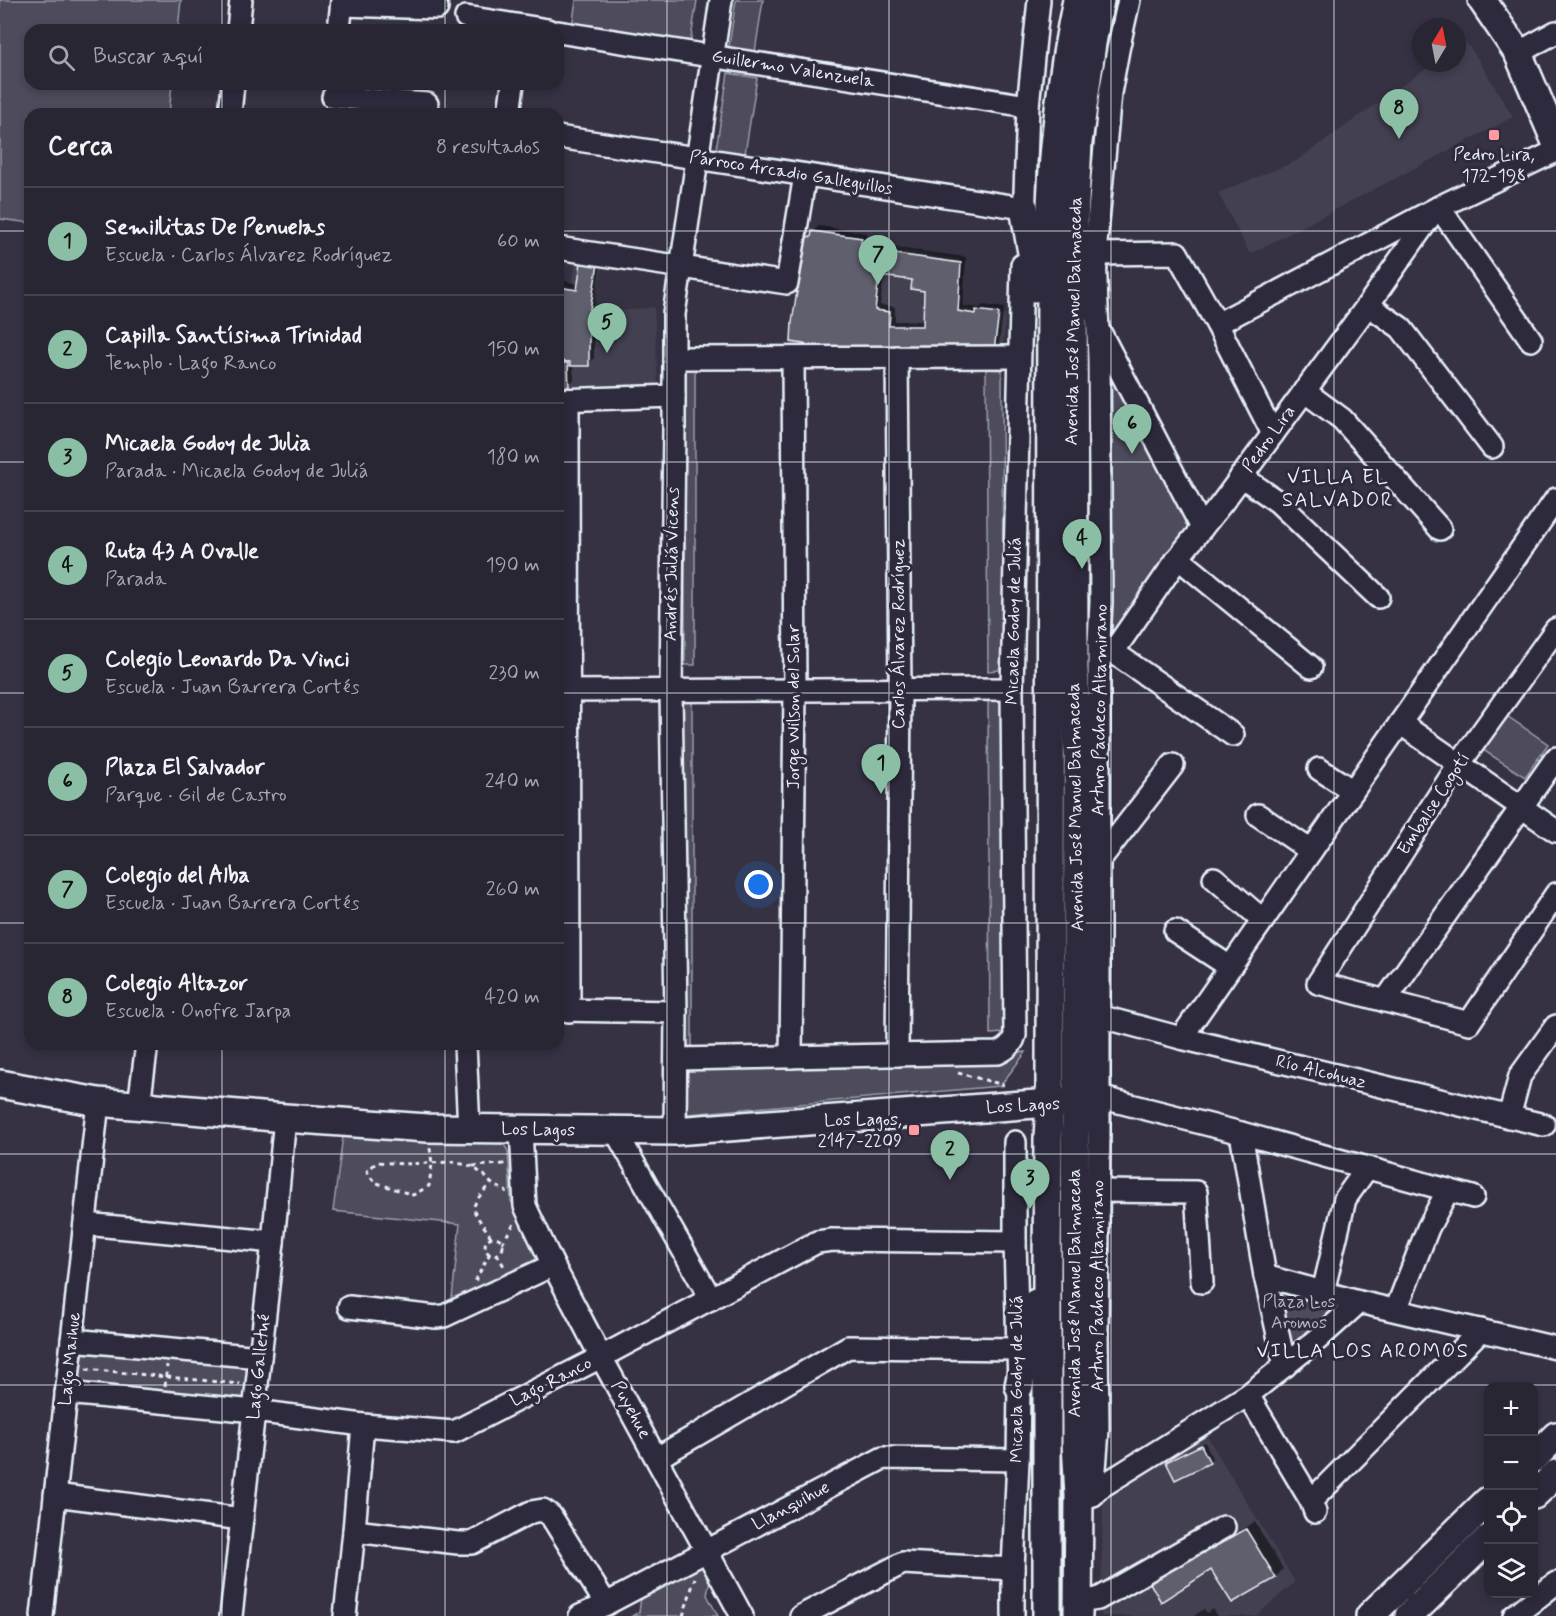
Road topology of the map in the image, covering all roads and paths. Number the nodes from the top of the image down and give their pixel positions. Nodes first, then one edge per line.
1 (241, 0) edge
2 (721, 0) edge
3 (1039, 0) edge
4 (1077, 0) edge
5 (1100, 0) edge
6 (1129, 0) edge
7 (1482, 0) edge
8 (342, 3) edge
9 (437, 8) dead end
10 (466, 17) dead end
11 (239, 24) edge
12 (340, 24) edge
13 (501, 24) edge
14 (1556, 32) edge
15 (564, 33) edge
16 (1518, 53) junction
17 (712, 56) junction
18 (232, 90) edge
19 (512, 90) edge
20 (333, 98) edge
21 (427, 104) dead end
22 (1028, 106) junction
23 (231, 108) edge
24 (510, 108) edge
25 (564, 138) edge
26 (1556, 142) edge
27 (1556, 151) edge
28 (696, 158) junction
29 (805, 175) junction
30 (1024, 208) junction
31 (1437, 209) junction
32 (564, 249) edge
33 (1095, 254) junction
34 (681, 267) junction
35 (1368, 305) junction
36 (1217, 324) junction
37 (1097, 327) junction
38 (1531, 340) dead end
39 (897, 357) junction
40 (1019, 357) junction
41 (674, 358) junction
42 (793, 358) junction
43 (1072, 390) junction
44 (1304, 392) junction
45 (674, 396) junction
46 (564, 400) edge
47 (1273, 434) junction
48 (1049, 441) junction
49 (1492, 447) dead end
50 (1241, 476) junction
51 (1556, 500) edge
52 (1202, 528) junction
53 (1440, 529) dead end
54 (1178, 558) junction
55 (1378, 597) dead end
56 (1556, 629) edge
57 (1106, 647) junction
58 (1311, 667) dead end
59 (795, 689) junction
60 (900, 689) junction
61 (1012, 689) junction
62 (671, 690) junction
63 (564, 691) edge
64 (1400, 723) junction
65 (1233, 735) dead end
66 (1556, 758) edge
67 (1459, 764) junction
68 (1173, 765) dead end
69 (1319, 769) dead end
70 (1353, 791) junction
71 (1521, 806) junction
72 (1258, 815) dead end
73 (1556, 831) edge
74 (1311, 852) junction
75 (1098, 862) junction
76 (1214, 878) dead end
77 (1556, 894) edge
78 (1263, 920) junction
79 (1175, 931) dead end
80 (1230, 967) junction
81 (1385, 1001) junction
82 (564, 1010) edge
83 (676, 1012) junction
84 (1099, 1016) junction
85 (1556, 1026) edge
86 (1181, 1038) junction
87 (146, 1050) edge
88 (465, 1050) edge
89 (897, 1055) junction
90 (791, 1057) junction
91 (676, 1059) junction
92 (958, 1073) dead end
93 (0, 1084) edge
94 (1004, 1084) dead end
95 (1088, 1100) junction
96 (98, 1102) junction
97 (1050, 1103) junction
98 (139, 1105) junction
99 (1509, 1117) junction
100 (285, 1118) junction
101 (1544, 1125) dead end
102 (427, 1128) junction
103 (468, 1129) junction
104 (675, 1131) junction
105 (616, 1132) junction
106 (1241, 1133) junction
107 (522, 1139) junction
108 (1015, 1143) dead end
109 (432, 1164) junction
110 (471, 1166) junction
111 (1367, 1168) junction
112 (491, 1183) junction
113 (1448, 1190) junction
114 (1098, 1191) junction
115 (507, 1192) dead end
116 (1473, 1197) dead end
117 (84, 1224) junction
118 (491, 1237) junction
119 (273, 1242) junction
120 (1015, 1242) junction
121 (553, 1265) junction
122 (1047, 1268) junction
123 (1265, 1276) junction
124 (1202, 1282) dead end
125 (1323, 1292) junction
126 (711, 1299) junction
127 (1359, 1302) junction
128 (350, 1307) dead end
129 (1396, 1310) junction
130 (1481, 1330) junction
131 (72, 1340) junction
132 (1556, 1348) edge
133 (169, 1349) junction
134 (1018, 1349) junction
135 (260, 1357) junction
136 (601, 1357) junction
137 (1285, 1366) junction
138 (69, 1368) junction
139 (257, 1386) junction
140 (1019, 1386) junction
141 (66, 1393) junction
142 (1248, 1395) junction
143 (163, 1402) junction
144 (255, 1412) junction
145 (1048, 1424) junction
146 (363, 1425) junction
147 (1556, 1436) edge
148 (1538, 1453) edge
149 (657, 1458) junction
150 (1018, 1460) junction
151 (1556, 1474) edge
152 (1538, 1490) edge
153 (55, 1495) junction
154 (1086, 1496) junction
155 (1484, 1505) edge
156 (242, 1519) junction
157 (1224, 1527) dead end
158 (354, 1531) junction
159 (1484, 1543) edge
160 (705, 1552) junction
161 (1013, 1569) junction
162 (1556, 1583) edge
163 (606, 1605) junction
164 (1078, 1609) edge
165 (44, 1616) edge
166 (231, 1616) edge
167 (345, 1616) edge
168 (580, 1616) edge
169 (684, 1616) edge
170 (742, 1616) edge
171 (801, 1616) edge
172 (1013, 1616) edge
173 (1047, 1616) edge
174 (1370, 1616) edge
175 (1409, 1616) edge
176 (1514, 1616) edge

1 - 11 street
2 - 17 street, Andrés Juliá Vicens
3 - 22 street, Micaela Godoy de Juliá
4 - 48 main road, Avenida José Manuel Balmaceda
5 - 43 main road, Avenida José Manuel Balmaceda
6 - 33 street, Arturo Pacheco Altamirano
7 - 16 main road
8 - 9 street
8 - 12 street
10 - 13 street
14 - 16 street
15 - 17 street, Guillermo Valenzuela
16 - 26 main road
17 - 22 street, Guillermo Valenzuela
17 - 28 street, Andrés Juliá Vicens
18 - 23 street
19 - 24 street
20 - 21 street
22 - 30 street, Micaela Godoy de Juliá
25 - 28 street, Párroco Arcadio Galleguillos
27 - 31 street, Pedro Lira
28 - 29 street, Párroco Arcadio Galleguillos
28 - 34 street, Andrés Juliá Vicens
29 - 30 street, Párroco Arcadio Galleguillos
29 - 34 street
30 - 40 street, Micaela Godoy de Juliá
30 - 48 main road
31 - 35 street, Pedro Lira
31 - 36 street
31 - 38 street
32 - 34 street
33 - 36 street
33 - 37 street, Arturo Pacheco Altamirano
33 - 43 main road
34 - 41 street, Andrés Juliá Vicens
35 - 44 street, Pedro Lira
35 - 49 street
36 - 47 street
37 - 52 street
37 - 57 street, Arturo Pacheco Altamirano
39 - 40 street
39 - 42 street
39 - 60 street, Carlos Álvarez Rodríguez
40 - 61 street, Micaela Godoy de Juliá
41 - 42 street
41 - 45 street, Andrés Juliá Vicens
42 - 59 street, Jorge Wilson del Solar
43 - 95 main road, Avenida José Manuel Balmaceda
44 - 47 street, Pedro Lira
44 - 53 street
45 - 46 street
45 - 62 street, Andrés Juliá Vicens
47 - 50 street, Pedro Lira
48 - 97 main road, Avenida José Manuel Balmaceda
50 - 52 street, Pedro Lira
50 - 55 street
51 - 64 street
52 - 54 street, Pedro Lira
54 - 57 street, Pedro Lira
54 - 58 street
56 - 67 street, Embalse Cogotí
57 - 65 street
57 - 75 street, Arturo Pacheco Altamirano
59 - 60 street
59 - 62 street
59 - 90 street, Jorge Wilson del Solar
60 - 61 street
60 - 89 street, Carlos Álvarez Rodríguez
61 - 89 street, Micaela Godoy de Juliá
62 - 63 street
62 - 83 street, Andrés Juliá Vicens
64 - 67 street
64 - 70 street
66 - 71 street
67 - 71 street
67 - 81 street, Embalse Cogotí
68 - 75 street
69 - 70 street
70 - 74 street
71 - 73 street
71 - 81 street
72 - 74 street
74 - 78 street
75 - 84 street, Arturo Pacheco Altamirano
76 - 78 street
77 - 81 street
78 - 80 street
79 - 80 street
80 - 86 street
82 - 83 street
83 - 91 street, Andrés Juliá Vicens
84 - 86 street, Río Alcohuaz
84 - 95 street, Arturo Pacheco Altamirano
85 - 99 street
86 - 99 street, Río Alcohuaz
87 - 98 street
88 - 103 street
89 - 90 street
90 - 91 street
91 - 104 street, Andrés Juliá Vicens
92 - 94 path
93 - 96 main road, Los Lagos
95 - 97 main road, Los Lagos
95 - 106 street
95 - 114 street, Arturo Pacheco Altamirano
95 - 154 main road, Avenida José Manuel Balmaceda
96 - 98 main road, Los Lagos
96 - 117 street, Lago Maihue
97 - 104 main road, Los Lagos
97 - 122 main road, Avenida José Manuel Balmaceda
98 - 100 main road, Los Lagos
99 - 101 street, Río Alcohuaz
100 - 102 main road, Los Lagos
100 - 119 street, Lago Galletué
102 - 103 main road, Los Lagos
102 - 109 path
103 - 107 main road, Los Lagos
104 - 105 main road, Los Lagos
105 - 107 main road, Los Lagos
105 - 126 street
106 - 111 street
106 - 123 street
107 - 110 path
107 - 121 street, Puyehue
108 - 120 street, Micaela Godoy de Juliá
109 - 109 path
109 - 110 path
110 - 112 path
111 - 113 street
111 - 125 street
112 - 115 path
112 - 118 path
113 - 116 street
113 - 129 street
114 - 124 street
114 - 154 street, Arturo Pacheco Altamirano
117 - 119 street
117 - 131 street, Lago Maihue
118 - 118 path
119 - 135 street, Lago Galletué
120 - 126 street, Lago Ranco
120 - 134 street, Micaela Godoy de Juliá
121 - 128 street
121 - 136 street, Puyehue
122 - 140 main road
122 - 145 main road, Avenida José Manuel Balmaceda
123 - 125 street
123 - 137 street
125 - 127 street
126 - 136 street, Lago Ranco
127 - 129 street
127 - 137 street
129 - 130 street
130 - 132 street
130 - 142 street
131 - 133 street
131 - 138 street, Lago Maihue
133 - 135 street
133 - 143 path
134 - 140 street, Micaela Godoy de Juliá
134 - 149 street
135 - 139 street, Lago Galletué
136 - 146 street, Lago Ranco
136 - 149 street, Puyehue
137 - 142 street
138 - 139 path
138 - 141 street, Lago Maihue
139 - 144 street, Lago Galletué
140 - 150 street, Micaela Godoy de Juliá
141 - 143 street, Lago Ranco
141 - 153 street, Lago Maihue
142 - 154 street
143 - 144 street, Lago Ranco
144 - 146 street, Lago Ranco
144 - 156 street, Lago Galletué
145 - 154 main road
145 - 173 main road, Avenida José Manuel Balmaceda
146 - 158 street
147 - 148 main road
149 - 160 street, Puyehue
150 - 160 street, Llanquihue
150 - 161 street, Micaela Godoy de Juliá
151 - 152 main road
153 - 156 street
153 - 165 street, Lago Maihue
154 - 164 main road, Avenida José Manuel Balmaceda
155 - 174 main road
156 - 166 street, Lago Galletué
157 - 164 street
158 - 163 street
158 - 167 street
159 - 175 main road
160 - 163 street, Llanquihue
160 - 169 path
160 - 170 street, Puyehue
161 - 171 street
161 - 172 street, Micaela Godoy de Juliá
162 - 176 street
163 - 168 street, Llanquihue

